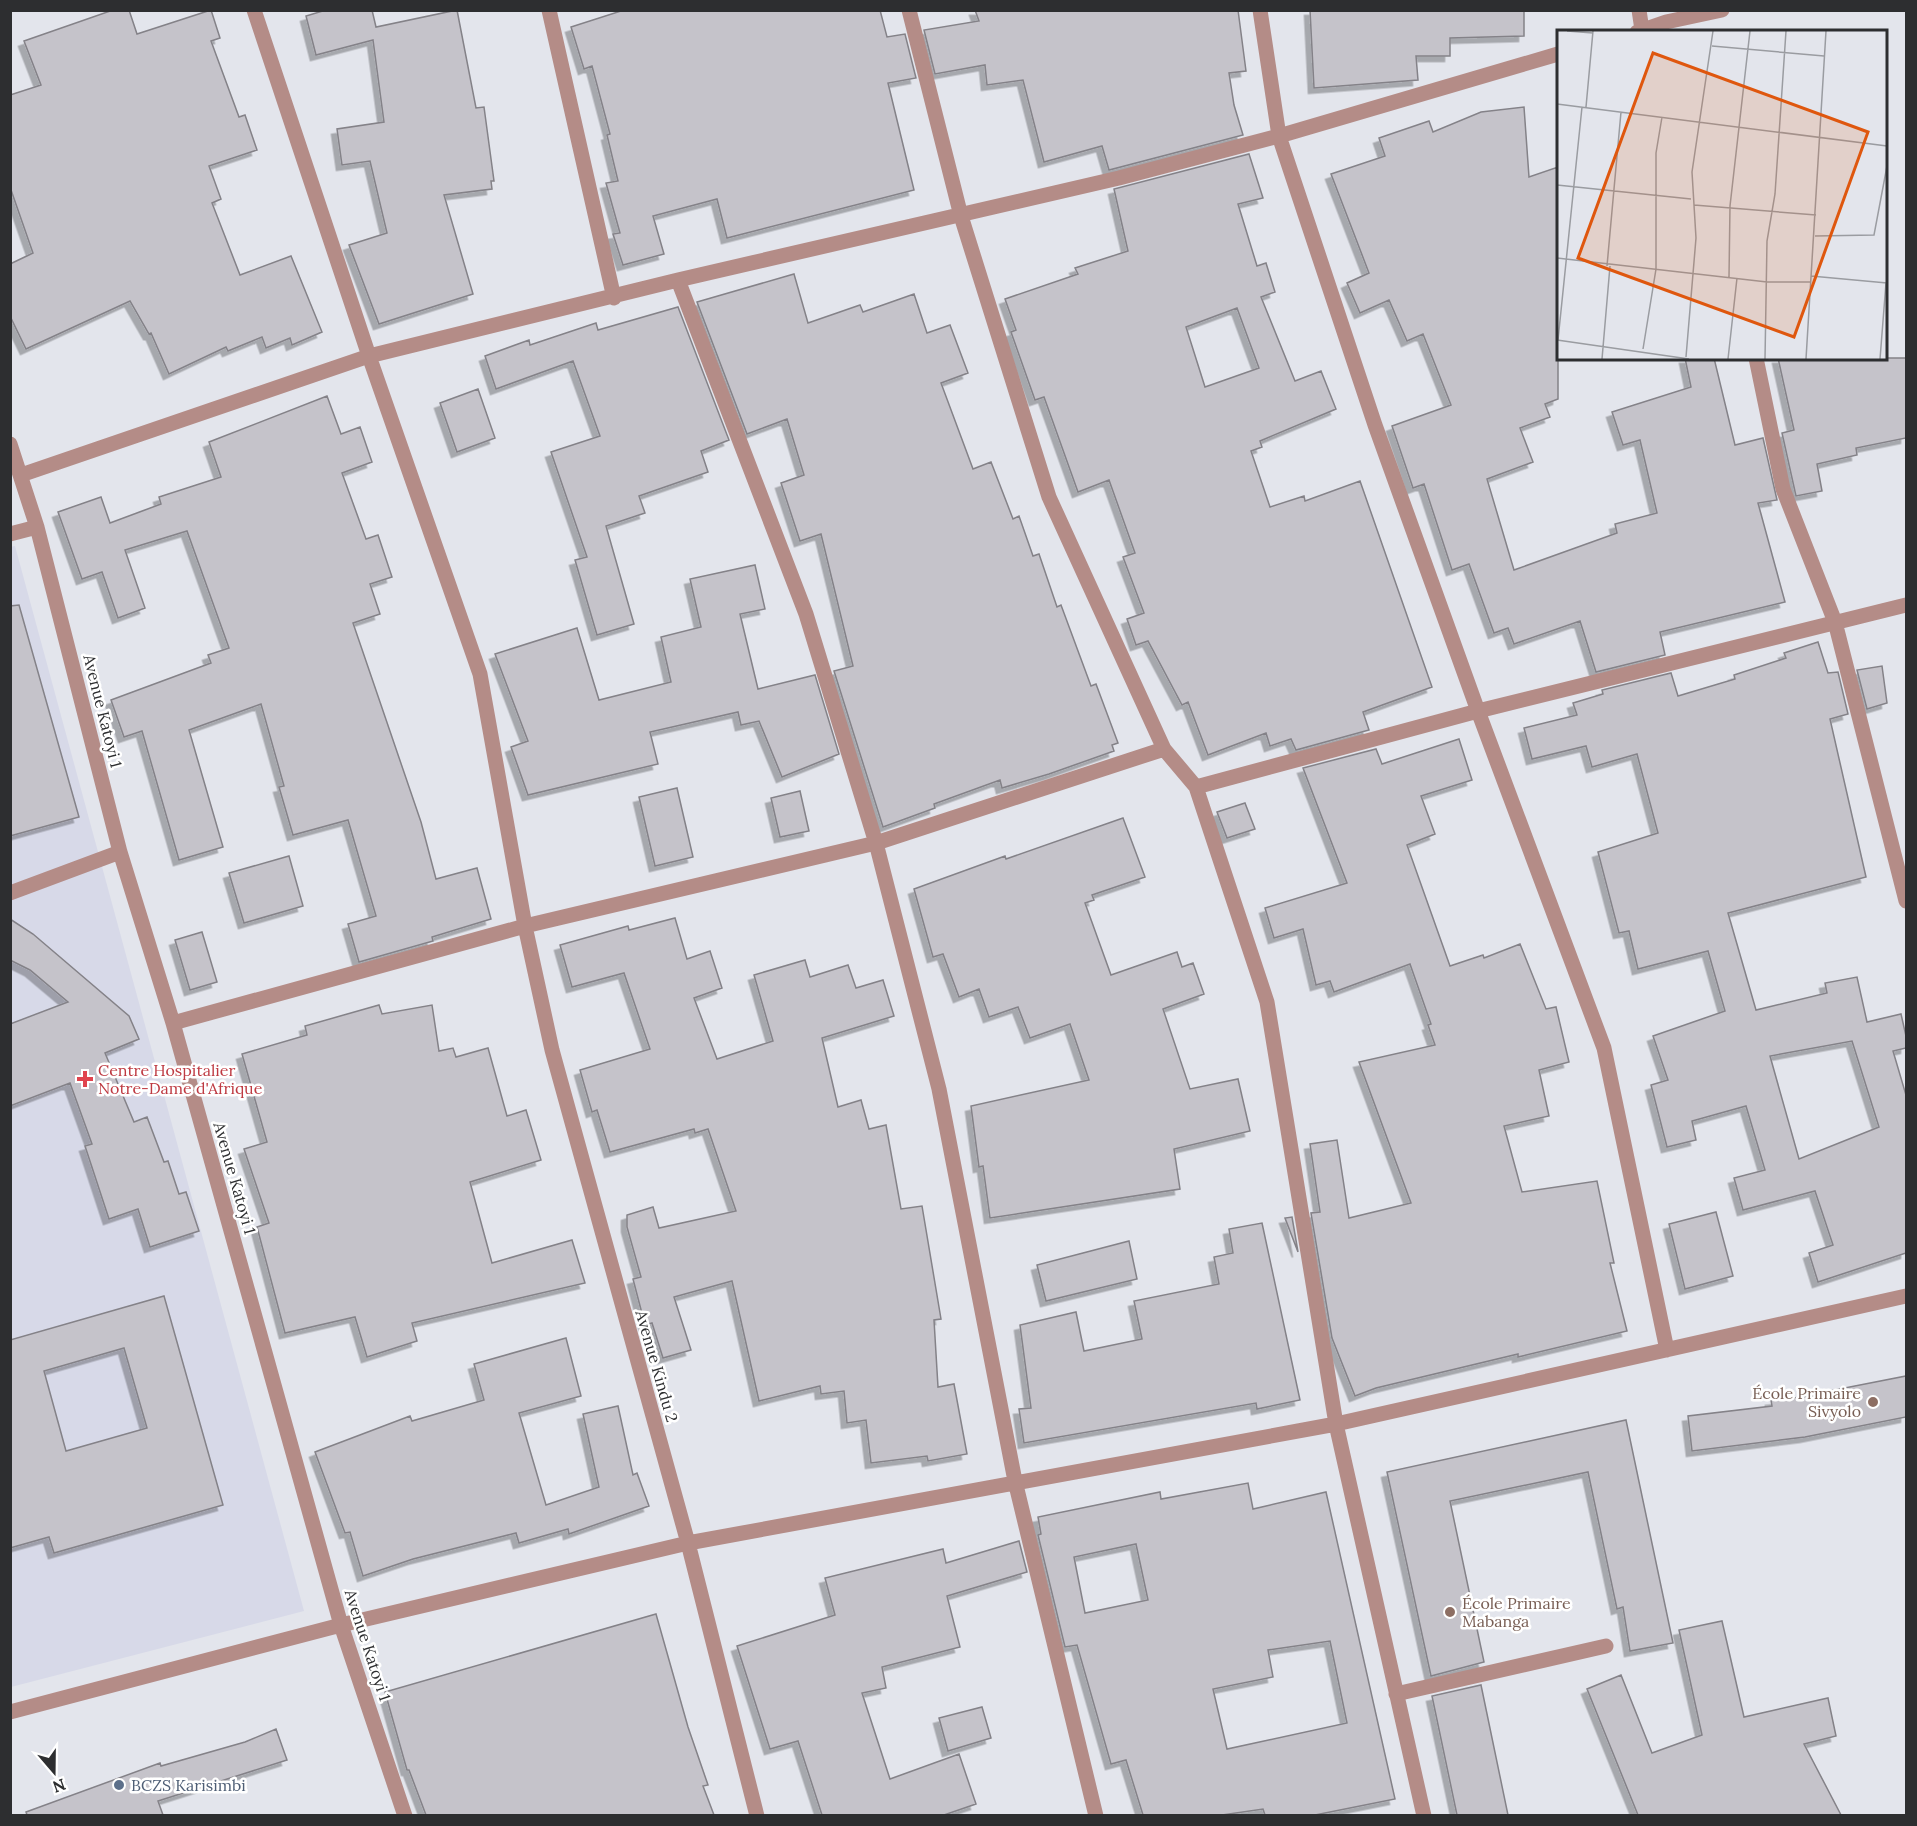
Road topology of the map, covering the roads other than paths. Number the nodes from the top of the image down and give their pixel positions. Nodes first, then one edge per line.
1 (254, 10) edge
2 (549, 10) edge
3 (909, 10) edge
4 (1260, 10) edge
5 (1639, 10) edge
6 (1722, 10) edge
7 (1668, 27) edge
8 (1640, 30) edge
9 (1647, 30) edge
10 (1557, 54) edge
11 (1279, 135) junction
12 (961, 216) junction
13 (678, 280) junction
14 (614, 298) junction
15 (369, 356) junction
16 (1756, 360) edge
17 (10, 444) edge
18 (21, 475) junction
19 (37, 527) junction
20 (10, 534) edge
21 (1906, 605) edge
22 (1835, 622) junction
23 (1478, 711) junction
24 (1164, 749) junction
25 (1196, 787) junction
26 (876, 843) junction
27 (120, 852) junction
28 (10, 893) edge
29 (1906, 901) edge
30 (525, 926) junction
31 (173, 1023) junction
32 (1906, 1296) edge
33 (1667, 1350) junction
34 (1336, 1424) junction
35 (1015, 1481) junction
36 (688, 1543) junction
37 (341, 1624) junction
38 (1606, 1646) dead end
39 (1396, 1694) junction
40 (10, 1712) edge
41 (405, 1815) edge
42 (757, 1815) edge
43 (1096, 1815) edge
44 (1424, 1815) edge

1 - 15 street, Avenue Kindu 2
2 - 14 street
3 - 12 street
4 - 11 street
5 - 8 street
6 - 7 street
7 - 9 street
10 - 11 street
11 - 12 street
11 - 23 street
12 - 13 street
12 - 24 street
13 - 14 street
13 - 26 street
14 - 15 street
15 - 18 street
15 - 30 street, Avenue Kindu 2
16 - 22 street
17 - 18 street, Avenue Katoyi 1
18 - 19 street, Avenue Katoyi 1
19 - 20 street
19 - 27 street, Avenue Katoyi 1
21 - 22 street
22 - 23 street
22 - 29 street
23 - 25 street
23 - 33 street
24 - 25 street
24 - 26 street
25 - 34 street
26 - 30 street
26 - 35 street
27 - 28 street
27 - 31 street, Avenue Katoyi 1
30 - 31 street
30 - 36 street, Avenue Kindu 2
31 - 37 street, Avenue Katoyi 1
32 - 33 street
33 - 34 street
34 - 35 street
34 - 39 street
35 - 36 street
35 - 43 street
36 - 37 street
36 - 42 street, Avenue Kindu 2
37 - 40 street
37 - 41 street, Avenue Katoyi 1
38 - 39 street
39 - 44 street

